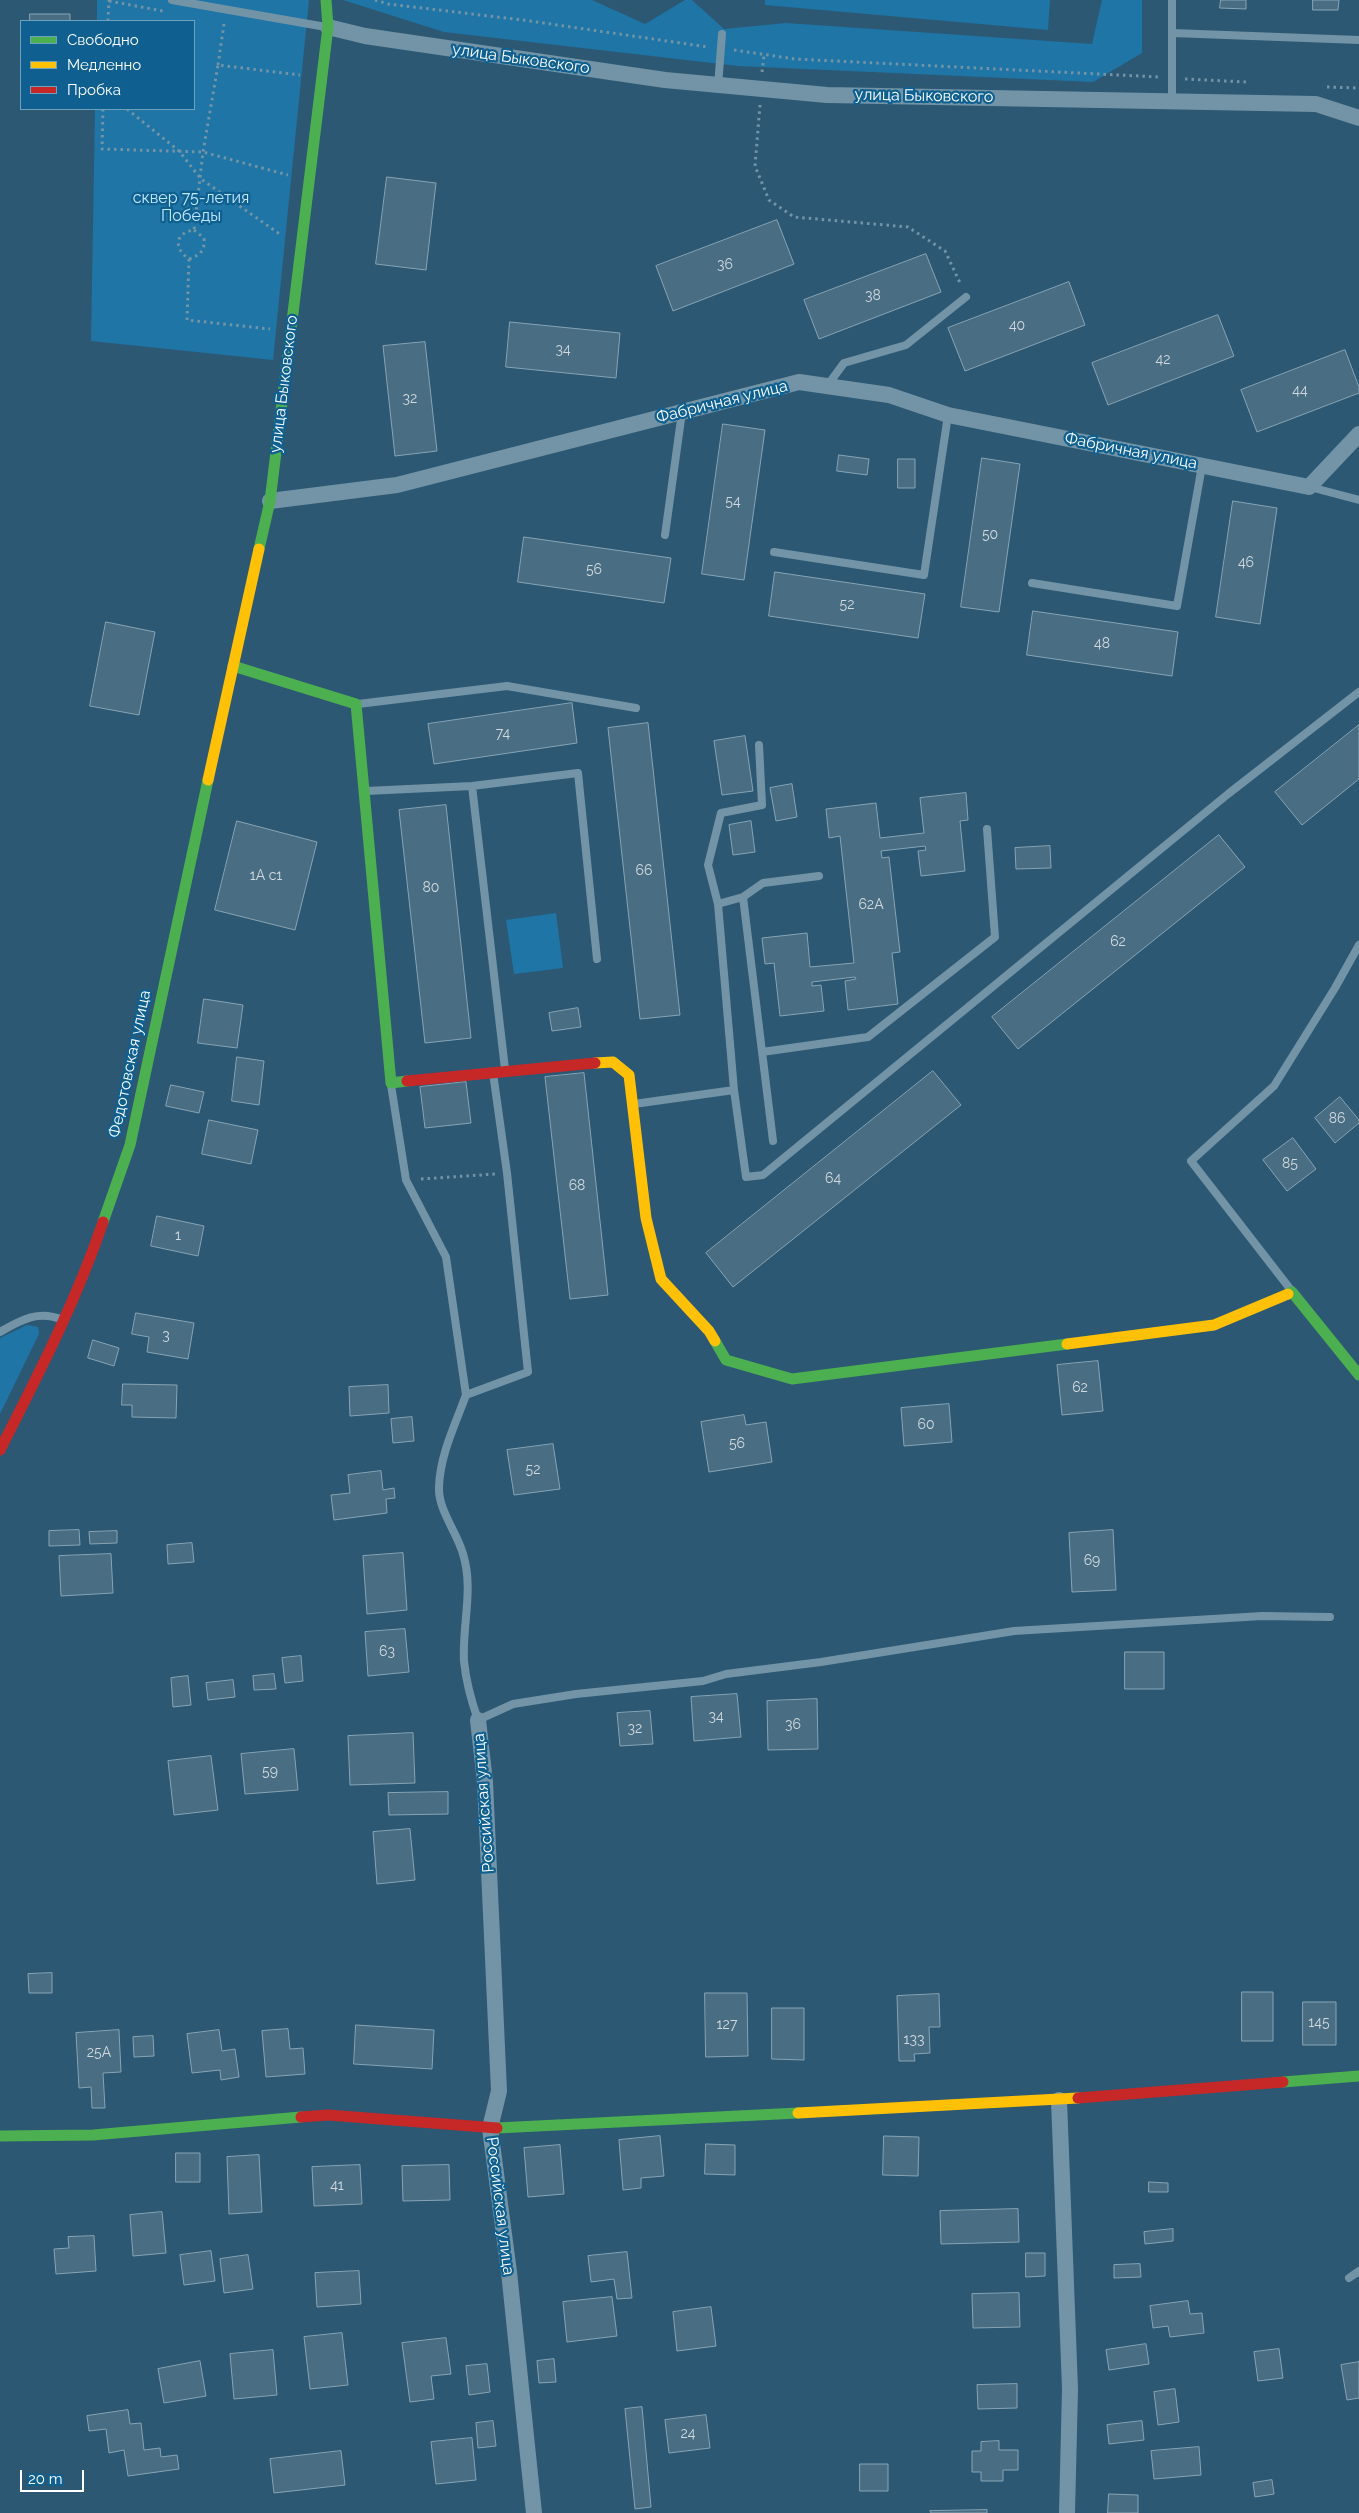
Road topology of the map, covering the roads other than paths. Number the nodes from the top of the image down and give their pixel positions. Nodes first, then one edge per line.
1 (172, 0) edge
2 (326, 0) edge
3 (1172, 0) edge
4 (328, 27) junction
5 (1172, 32) junction
6 (722, 34) dead end
7 (1359, 40) edge
8 (718, 86) junction
9 (1172, 101) junction
10 (1359, 118) edge
11 (966, 297) road end
12 (827, 386) junction
13 (682, 412) junction
14 (948, 415) junction
15 (1359, 434) edge
16 (1202, 466) junction
17 (1309, 487) junction
18 (270, 500) junction
19 (1359, 500) edge
20 (665, 535) dead end
21 (774, 552) dead end
22 (1032, 583) dead end
23 (233, 666) junction
24 (1359, 692) edge
25 (356, 704) junction
26 (636, 708) dead end
27 (759, 745) dead end
28 (472, 786) junction
29 (364, 791) junction
30 (987, 829) dead end
31 (819, 876) dead end
32 (743, 897) junction
33 (718, 904) junction
34 (1359, 945) edge
35 (597, 958) dead end
36 (762, 1052) junction
37 (505, 1071) junction
38 (492, 1072) junction
39 (391, 1083) junction
40 (734, 1090) junction
41 (632, 1104) junction
42 (773, 1141) dead end
43 (1292, 1292) junction
44 (64, 1321) junction
45 (0, 1332) edge
46 (1359, 1375) edge
47 (466, 1396) junction
48 (0, 1450) edge
49 (1330, 1617) dead end
50 (478, 1720) junction
51 (1359, 2076) edge
52 (1060, 2100) junction
53 (490, 2128) junction
54 (0, 2136) edge
55 (1359, 2271) edge
56 (1349, 2278) dead end
57 (534, 2513) edge
58 (1067, 2513) edge

1 - 4 lane
2 - 4 street
3 - 5 lane
4 - 8 street, улица Быковского
4 - 18 street, улица Быковского
5 - 7 lane
5 - 9 lane
6 - 8 lane
8 - 9 street, улица Быковского
9 - 10 street, улица Быковского
11 - 12 lane
12 - 13 street, Фабричная улица
12 - 14 street, Фабричная улица
13 - 18 street, Фабричная улица
13 - 20 lane
14 - 16 street, Фабричная улица
14 - 21 lane
15 - 17 street
16 - 17 street, Фабричная улица
16 - 22 lane
17 - 19 lane
18 - 23 street, улица Быковского
23 - 25 street
23 - 44 street, Федотовская улица
24 - 40 lane
25 - 26 lane
25 - 29 street
27 - 33 lane
28 - 29 lane
28 - 35 lane
28 - 37 lane
29 - 39 street
30 - 36 lane
31 - 32 lane
32 - 33 lane
32 - 36 lane
33 - 40 lane
34 - 43 lane
36 - 42 lane
37 - 38 street
37 - 41 street
38 - 39 street
38 - 47 lane
39 - 47 lane
40 - 41 lane
41 - 43 street
43 - 46 street
44 - 45 lane
44 - 48 street, Федотовская улица
47 - 50 lane
49 - 50 lane
50 - 53 street, Российская улица
51 - 52 street
52 - 53 street
52 - 58 street
53 - 54 street
53 - 57 street, Российская улица
55 - 56 lane

